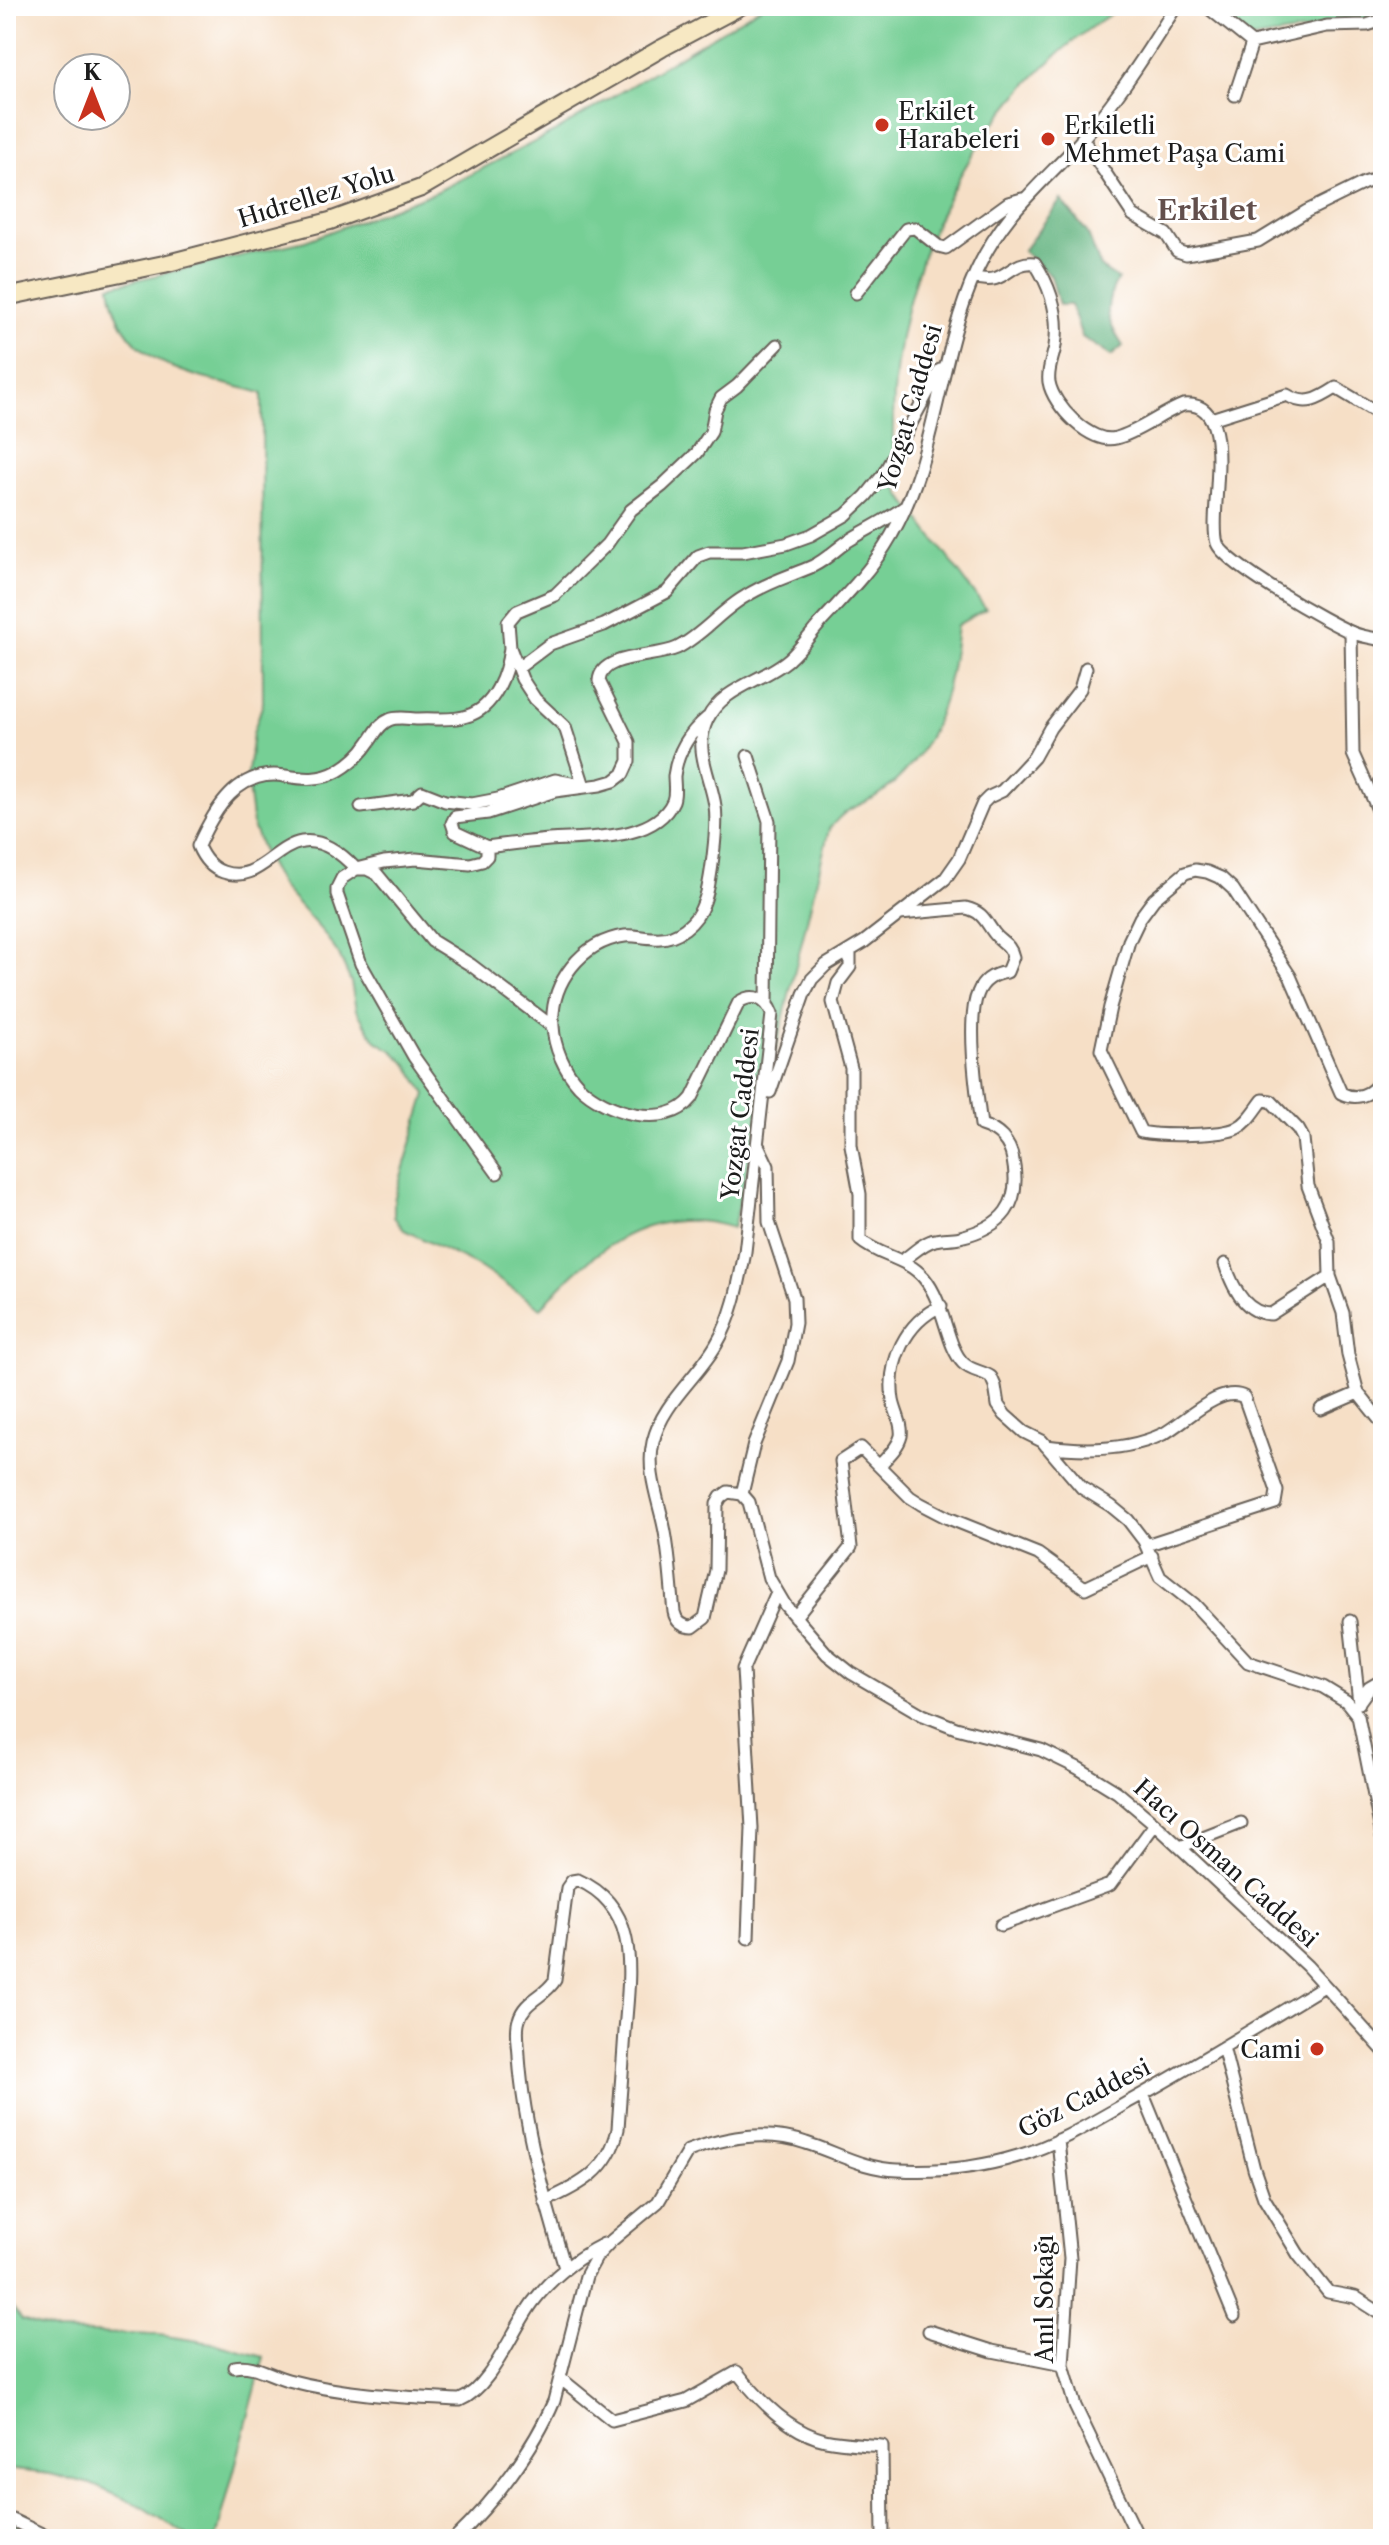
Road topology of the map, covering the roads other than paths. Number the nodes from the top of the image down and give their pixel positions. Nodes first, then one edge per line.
1 (741, 6) edge
2 (1176, 6) edge
3 (1206, 6) edge
4 (1383, 20) edge
5 (1252, 43) junction
6 (1235, 95) dead end
7 (1082, 138) junction
8 (1383, 177) edge
9 (1024, 198) junction
10 (974, 277) junction
11 (856, 293) dead end
12 (6, 297) edge
13 (777, 345) dead end
14 (946, 359) junction
15 (1383, 410) edge
16 (1211, 419) junction
17 (906, 505) junction
18 (1351, 632) junction
19 (1383, 640) edge
20 (510, 648) junction
21 (518, 668) junction
22 (1086, 668) dead end
23 (708, 718) junction
24 (748, 756) dead end
25 (584, 786) junction
26 (361, 807) dead end
27 (1383, 821) edge
28 (487, 847) junction
29 (356, 869) junction
30 (899, 914) junction
31 (850, 951) junction
32 (767, 1004) junction
33 (553, 1027) junction
34 (1383, 1066) edge
35 (763, 1112) junction
36 (758, 1146) junction
37 (497, 1173) dead end
38 (903, 1260) junction
39 (1225, 1264) dead end
40 (1330, 1276) junction
41 (941, 1306) junction
42 (1358, 1393) junction
43 (1321, 1409) dead end
44 (1383, 1424) edge
45 (1046, 1446) junction
46 (879, 1466) junction
47 (746, 1498) junction
48 (1149, 1550) junction
49 (777, 1592) junction
50 (795, 1617) junction
51 (1350, 1621) dead end
52 (1381, 1681) dead end
53 (1357, 1707) junction
54 (1241, 1823) dead end
55 (1155, 1824) junction
56 (1383, 1841) edge
57 (1180, 1847) junction
58 (1001, 1925) dead end
59 (748, 1938) dead end
60 (1324, 1986) junction
61 (1223, 2047) junction
62 (1383, 2050) edge
63 (1143, 2094) junction
64 (1058, 2140) junction
65 (545, 2201) junction
66 (611, 2241) junction
67 (565, 2268) junction
68 (1383, 2315) edge
69 (1234, 2316) dead end
70 (929, 2331) dead end
71 (1063, 2365) junction
72 (234, 2367) dead end
73 (560, 2378) junction
74 (6, 2517) edge
75 (52, 2539) edge
76 (455, 2539) edge
77 (883, 2539) edge
78 (1139, 2539) edge

1 - 12 street, Hıdrellez Yolu
2 - 7 street, Yozgat Caddesi
3 - 5 street
4 - 5 street
5 - 6 street
7 - 8 street
7 - 9 street, Yozgat Caddesi
9 - 10 street, Yozgat Caddesi
9 - 11 street
10 - 14 street, Yozgat Caddesi
10 - 16 street
13 - 20 street
14 - 17 street, Yozgat Caddesi
14 - 21 street
15 - 16 street
16 - 18 street
17 - 23 street, Yozgat Caddesi
17 - 25 street
18 - 19 street
18 - 27 street
20 - 21 street
20 - 29 street
21 - 25 street
22 - 30 street
23 - 28 street
23 - 33 street, Yozgat Caddesi
24 - 32 street
25 - 26 street
25 - 28 street
28 - 29 street
29 - 33 street
29 - 37 street
30 - 31 street
30 - 38 street
31 - 35 street
31 - 38 street
32 - 33 street, Yozgat Caddesi
32 - 35 street, Yozgat Caddesi
34 - 40 street
35 - 36 street, Yozgat Caddesi
36 - 47 street
36 - 47 street, Yozgat Caddesi
38 - 41 street
39 - 40 street
40 - 42 street
41 - 45 street
41 - 46 street
42 - 43 street
42 - 44 street
45 - 48 street
45 - 48 street
46 - 48 street
46 - 50 street
47 - 49 street, Hacı Osman Caddesi
48 - 53 street
49 - 50 street, Hacı Osman Caddesi
49 - 59 street
50 - 55 street, Hacı Osman Caddesi
51 - 53 street
52 - 53 street
53 - 56 street
54 - 57 street
55 - 57 street, Hacı Osman Caddesi
55 - 58 street
57 - 60 street, Hacı Osman Caddesi
60 - 61 street, Göz Caddesi
60 - 62 street, Hacı Osman Caddesi
61 - 63 street, Göz Caddesi
61 - 68 street
63 - 64 street, Göz Caddesi
63 - 69 street
64 - 66 street, Göz Caddesi
64 - 71 street, Anıl Sokağı
65 - 65 street
65 - 67 street
66 - 67 street
66 - 73 street, Göz Caddesi
67 - 72 street
70 - 71 street
71 - 78 street, Anıl Sokağı
73 - 76 street, Göz Caddesi
73 - 77 street
74 - 75 street

